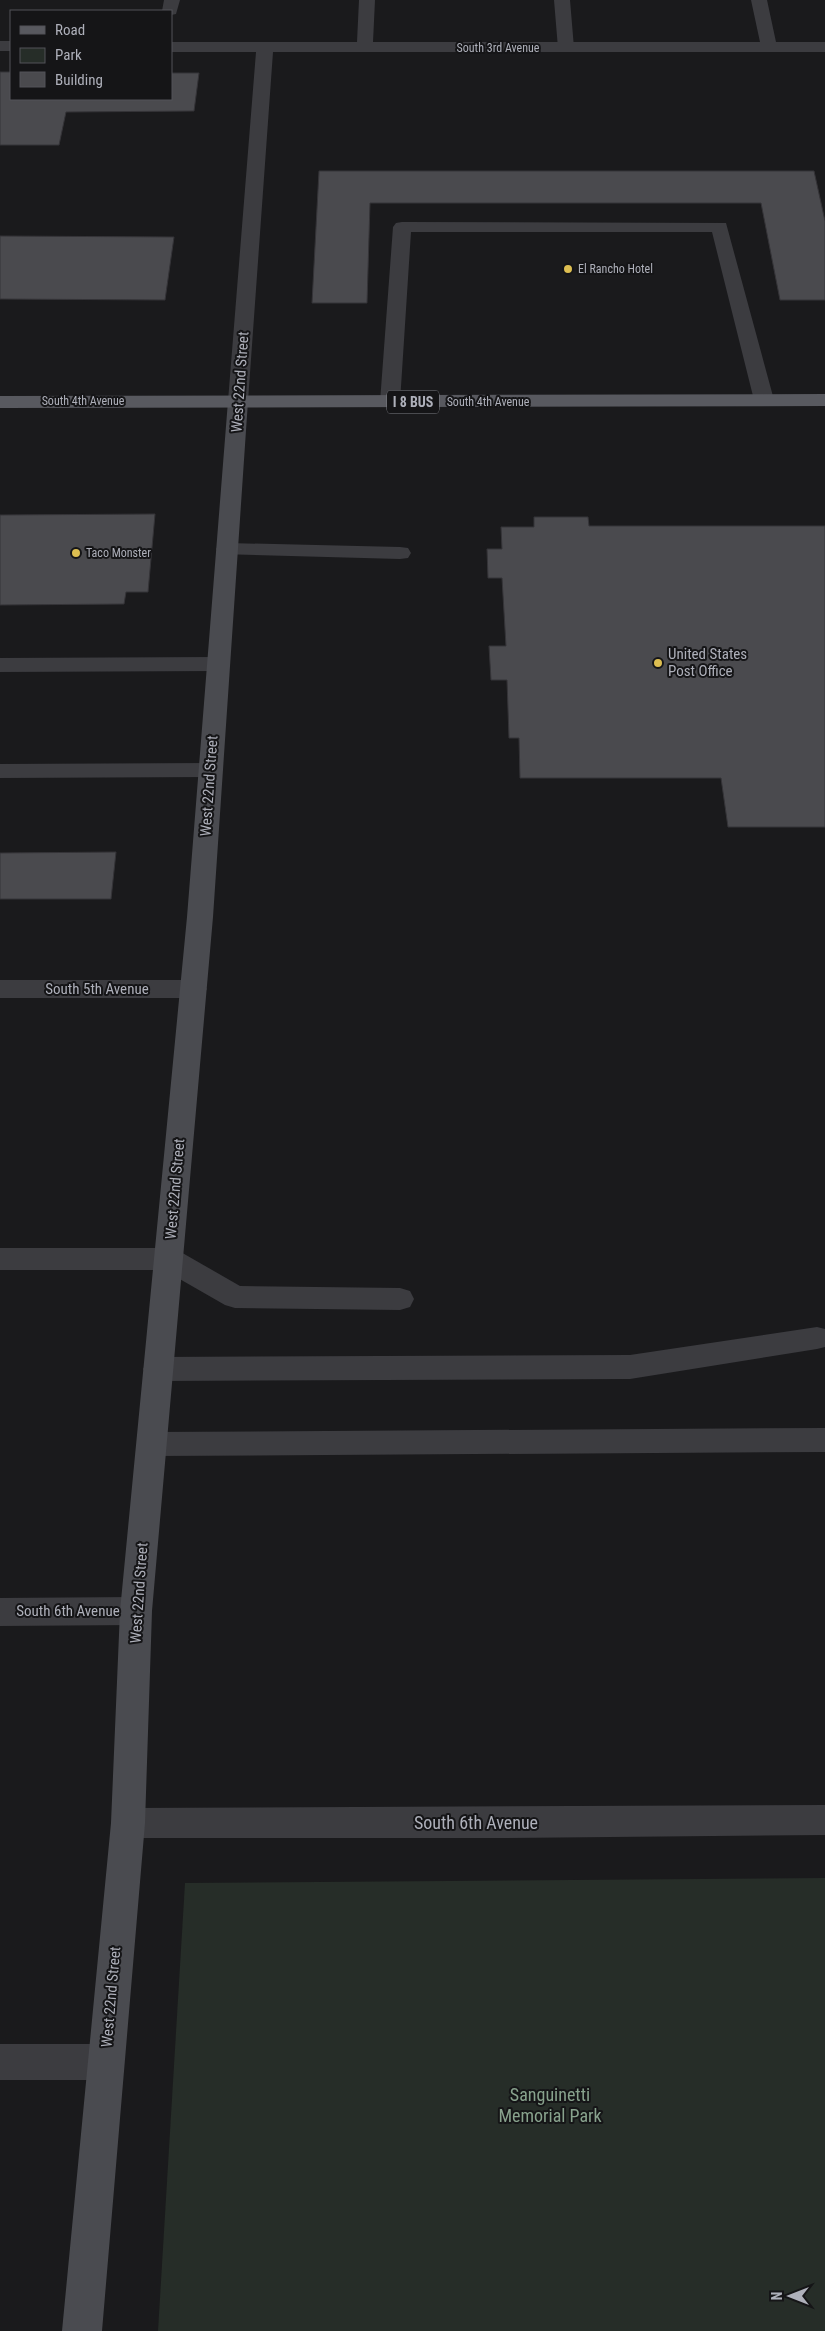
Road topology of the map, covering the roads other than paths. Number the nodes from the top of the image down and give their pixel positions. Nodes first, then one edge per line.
1 (367, 0) edge
2 (562, 0) edge
3 (759, 0) edge
4 (172, 47) edge
5 (265, 47) junction
6 (825, 47) edge
7 (365, 48) junction
8 (566, 48) junction
9 (769, 48) junction
10 (764, 400) junction
11 (825, 400) edge
12 (238, 401) junction
13 (0, 402) edge
14 (390, 402) junction
15 (227, 549) junction
16 (400, 553) dead end
17 (218, 664) junction
18 (0, 665) edge
19 (211, 770) junction
20 (0, 771) edge
21 (0, 989) edge
22 (194, 989) junction
23 (169, 1259) junction
24 (0, 1260) edge
25 (400, 1299) dead end
26 (817, 1338) dead end
27 (158, 1369) junction
28 (825, 1440) edge
29 (152, 1444) junction
30 (136, 1611) junction
31 (0, 1612) edge
32 (825, 1820) edge
33 (128, 1823) junction
34 (0, 2062) edge
35 (105, 2062) junction
36 (82, 2331) edge

1 - 7 street
2 - 8 street
3 - 9 street
4 - 5 street, South 3rd Avenue
5 - 7 street, South 3rd Avenue
5 - 12 street, West 22nd Street
6 - 9 street, South 3rd Avenue
7 - 8 street, South 3rd Avenue
8 - 9 street, South 3rd Avenue
10 - 11 main road, South 4th Avenue / I 8 BUS
10 - 14 main road, South 4th Avenue / I 8 BUS
10 - 14 street
12 - 13 main road, South 4th Avenue / I 8 BUS
12 - 14 main road, South 4th Avenue / I 8 BUS
12 - 15 street, West 22nd Street
15 - 16 street
15 - 17 street, West 22nd Street
17 - 18 street
17 - 19 street, West 22nd Street
19 - 20 street
19 - 22 street, West 22nd Street
21 - 22 street, South 5th Avenue
22 - 23 street, West 22nd Street
23 - 24 street
23 - 25 street
23 - 27 street, West 22nd Street
26 - 27 street
27 - 29 street, West 22nd Street
28 - 29 street
29 - 30 street, West 22nd Street
30 - 31 street, South 6th Avenue
30 - 33 street, West 22nd Street
32 - 33 street, South 6th Avenue
33 - 35 street, West 22nd Street
34 - 35 street
35 - 36 street, West 22nd Street

